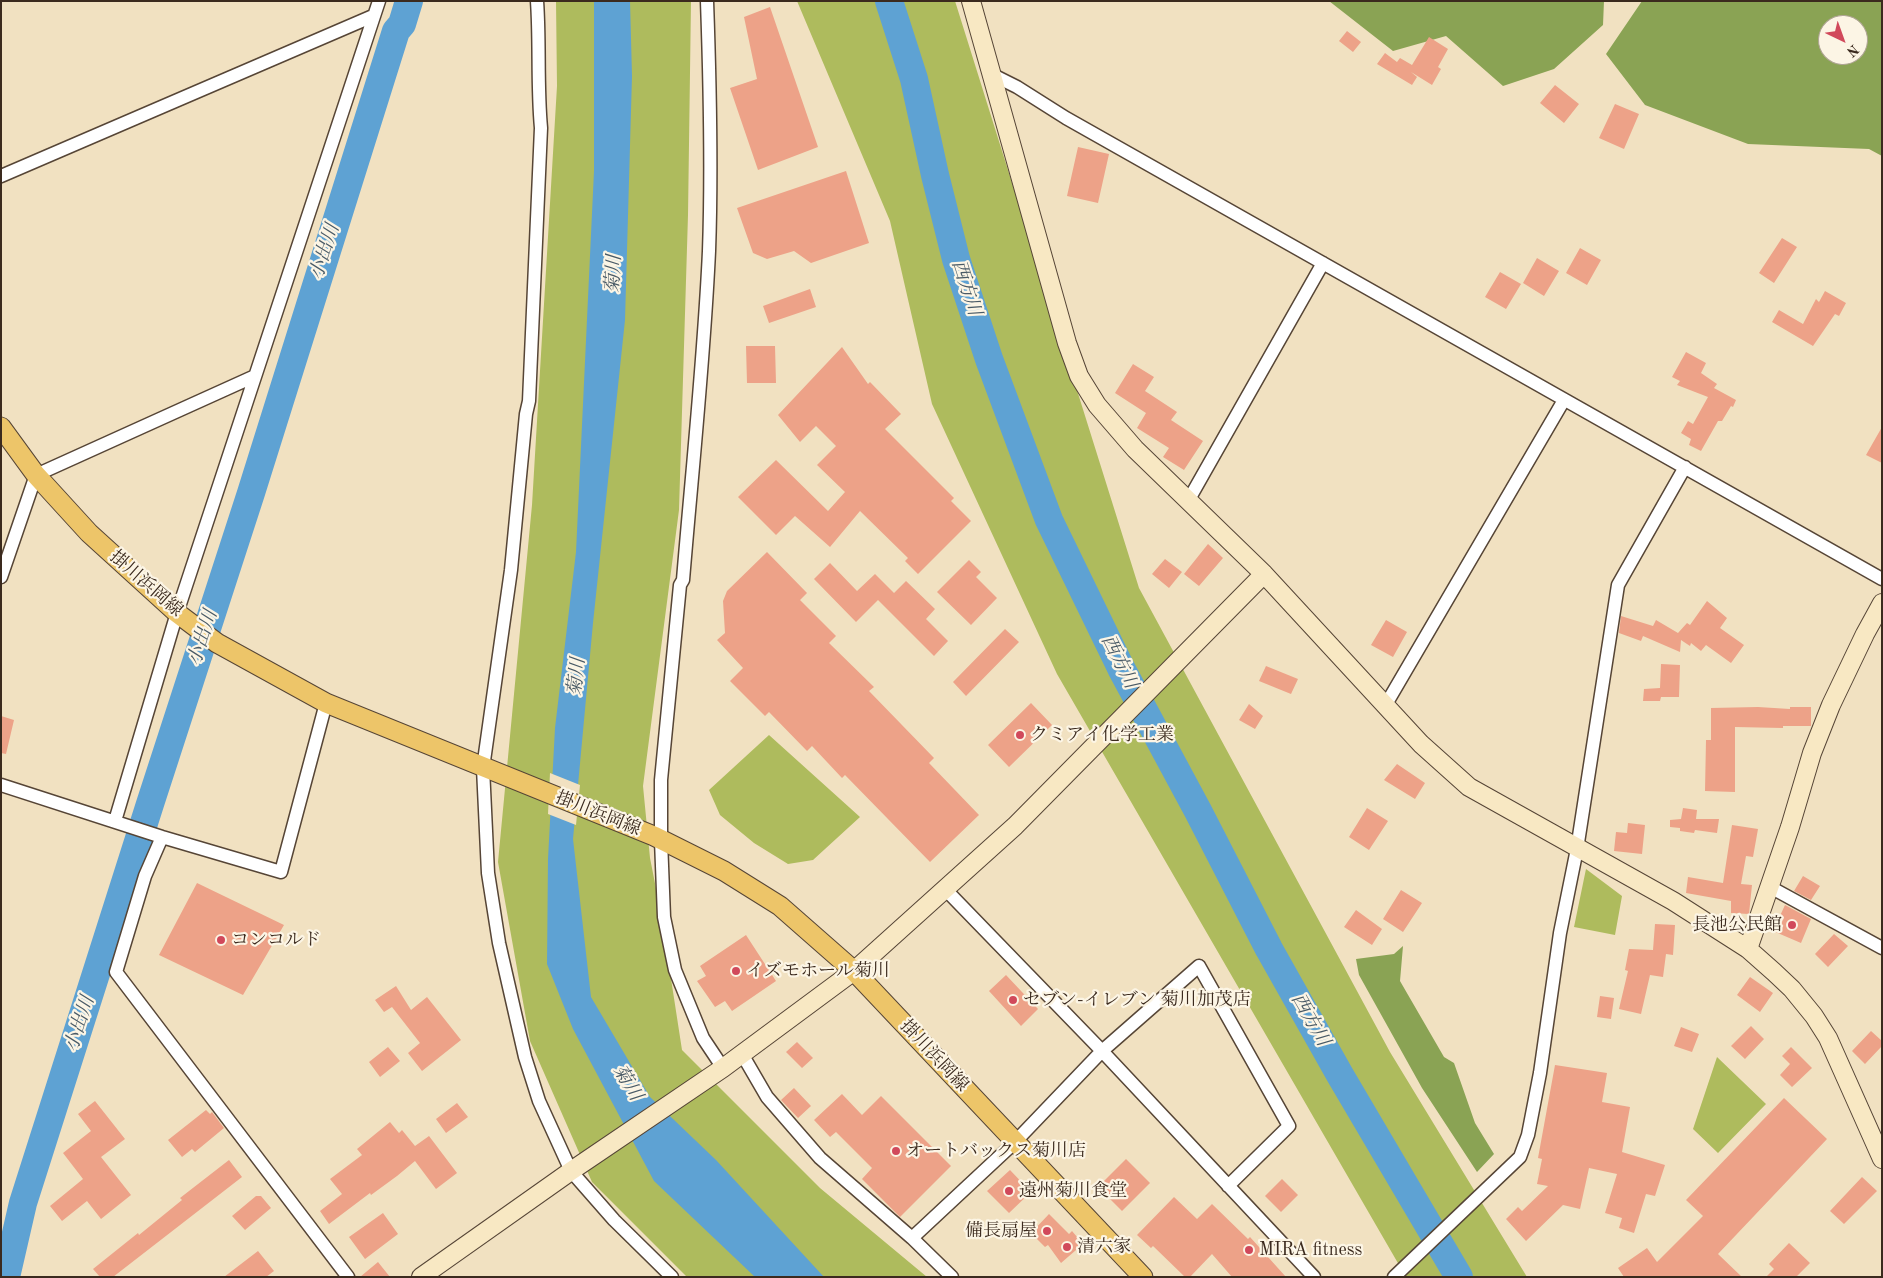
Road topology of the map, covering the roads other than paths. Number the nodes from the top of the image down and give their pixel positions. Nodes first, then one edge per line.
1 (379, 1) edge
2 (537, 1) edge
3 (707, 1) edge
4 (971, 1) edge
5 (373, 16) junction
6 (991, 74) junction
7 (1, 176) edge
8 (1323, 263) junction
9 (255, 376) junction
10 (1564, 400) junction
11 (1, 427) edge
12 (1685, 467) junction
13 (36, 475) junction
14 (1188, 501) junction
15 (1264, 574) junction
16 (1, 577) edge
17 (1882, 579) edge
18 (1882, 603) edge
19 (182, 616) junction
20 (326, 703) junction
21 (1385, 706) junction
22 (483, 768) junction
23 (1, 785) edge
24 (115, 821) junction
25 (162, 837) junction
26 (657, 838) junction
27 (1577, 849) junction
28 (1770, 887) junction
29 (946, 890) junction
30 (1882, 948) edge
31 (1748, 949) junction
32 (854, 971) junction
33 (1102, 1051) junction
34 (742, 1054) junction
35 (718, 1071) junction
36 (1015, 1142) junction
37 (1882, 1159) edge
38 (574, 1170) junction
39 (1228, 1186) junction
40 (912, 1238) junction
41 (668, 1275) edge
42 (348, 1277) edge
43 (421, 1277) edge
44 (952, 1277) edge
45 (1144, 1277) edge
46 (1314, 1277) edge
47 (1394, 1277) edge

1 - 5 street
2 - 22 street
3 - 26 street
4 - 6 street
5 - 7 street
5 - 9 street
6 - 8 street
6 - 14 street
8 - 10 street
8 - 14 street
9 - 13 street
9 - 19 street
10 - 12 street
10 - 21 street
11 - 13 main road, 掛川浜岡線
12 - 17 street
12 - 27 street
13 - 16 street
13 - 19 main road, 掛川浜岡線
14 - 15 street
15 - 21 street
15 - 29 street
18 - 28 street
19 - 20 main road, 掛川浜岡線
19 - 24 street
20 - 22 main road, 掛川浜岡線
20 - 25 street
21 - 27 street
22 - 26 main road, 掛川浜岡線
22 - 38 street
23 - 24 street
24 - 25 street
25 - 42 street
26 - 32 main road, 掛川浜岡線
26 - 35 street
27 - 31 street
27 - 47 street
28 - 30 street
28 - 31 street
29 - 32 street
29 - 33 street
31 - 37 street
32 - 34 street
32 - 36 main road, 掛川浜岡線
33 - 36 street
33 - 39 street
33 - 39 street
34 - 35 street
34 - 40 street
35 - 38 street
36 - 40 street
36 - 45 main road, 掛川浜岡線
38 - 41 street
38 - 43 street
39 - 46 street
40 - 44 street

